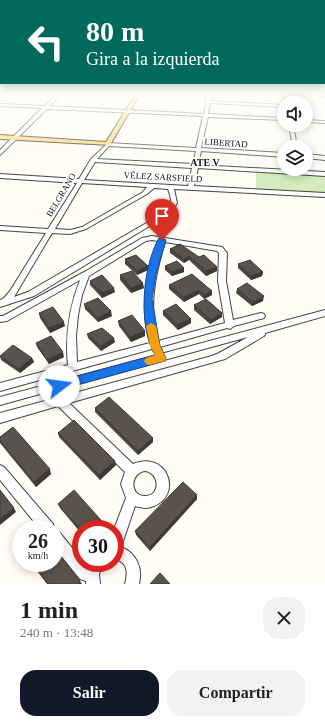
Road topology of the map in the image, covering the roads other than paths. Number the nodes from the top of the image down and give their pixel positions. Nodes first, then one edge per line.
1 (32, 121) edge
2 (122, 121) edge
3 (205, 121) edge
4 (0, 138) edge
5 (15, 138) junction
6 (108, 144) junction
7 (199, 150) junction
8 (0, 153) edge
9 (277, 155) edge
10 (313, 157) edge
11 (325, 158) edge
12 (93, 160) junction
13 (195, 167) junction
14 (325, 174) edge
15 (0, 176) edge
16 (80, 181) junction
17 (152, 186) junction
18 (170, 187) junction
19 (191, 187) junction
20 (325, 195) edge
21 (0, 228) edge
22 (49, 231) junction
23 (162, 240) junction
24 (89, 272) junction
25 (0, 304) edge
26 (325, 313) edge
27 (261, 316) dead end
28 (0, 320) edge
29 (230, 326) junction
30 (273, 327) junction
31 (155, 346) junction
32 (161, 358) junction
33 (73, 368) junction
34 (0, 387) edge
35 (0, 401) edge
36 (60, 401) junction
37 (0, 418) edge
38 (0, 471) edge
39 (132, 471) junction
40 (132, 498) junction
41 (41, 520) edge
42 (124, 520) edge
43 (64, 549) edge
44 (124, 556) edge
45 (94, 574) edge
46 (132, 584) edge

1 - 5 street
2 - 6 main road, BELGRANO
3 - 7 street
4 - 5 main road, LIBERTAD
5 - 6 main road, LIBERTAD
5 - 8 street
6 - 7 street, LIBERTAD
6 - 12 street, BELGRANO
7 - 9 street, LIBERTAD
7 - 13 street
10 - 11 street
12 - 13 street
12 - 16 street, BELGRANO
13 - 14 street
13 - 19 street
15 - 16 street, VÉLEZ SARSFIELD
16 - 17 street, VÉLEZ SARSFIELD
16 - 22 street, BELGRANO
17 - 18 street, VÉLEZ SARSFIELD
17 - 22 street
18 - 19 street, VÉLEZ SARSFIELD
18 - 25 street
19 - 20 street, VÉLEZ SARSFIELD
21 - 22 street
22 - 25 street, BELGRANO
23 - 24 street
23 - 29 street
23 - 31 street
24 - 28 street
24 - 33 street
26 - 30 street
27 - 29 street
29 - 31 street
30 - 32 street
30 - 36 street
31 - 32 street
31 - 33 street
32 - 35 street
33 - 34 street
36 - 37 street
36 - 39 street
38 - 41 street
39 - 40 street
39 - 40 street
40 - 42 street
43 - 45 street
44 - 46 street

